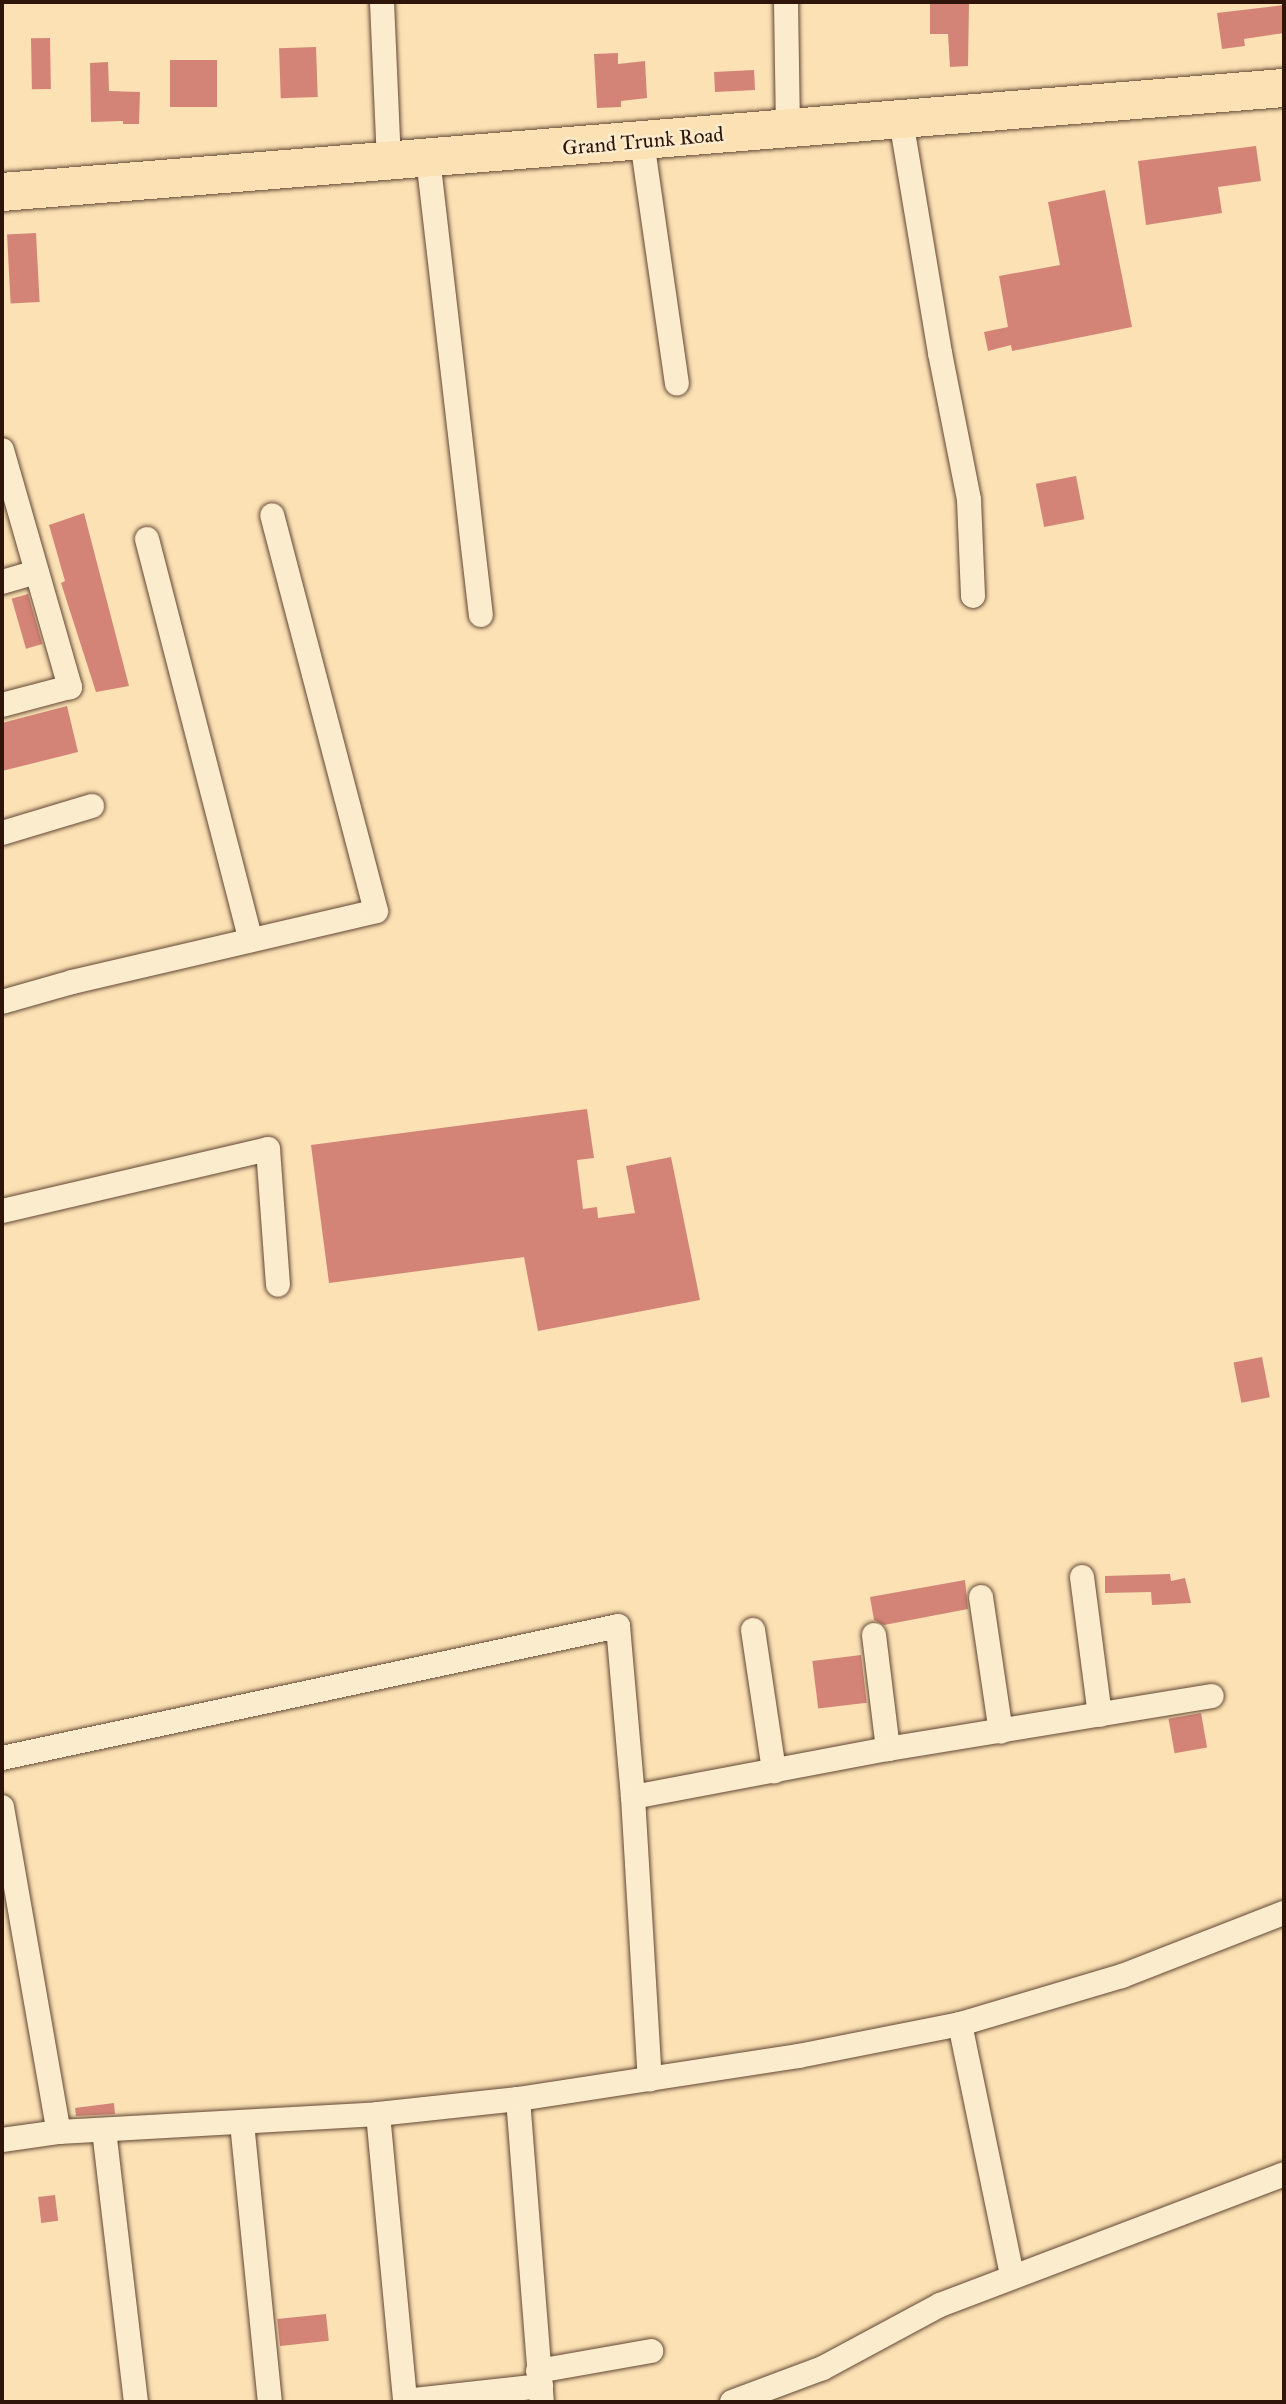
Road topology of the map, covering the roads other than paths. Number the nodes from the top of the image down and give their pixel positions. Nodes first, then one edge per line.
1 (382, 2) edge
2 (786, 2) edge
3 (1284, 88) edge
4 (901, 121) junction
5 (788, 129) junction
6 (642, 141) junction
7 (428, 158) junction
8 (388, 161) junction
9 (2, 192) edge
10 (677, 383) dead end
11 (2, 450) edge
12 (272, 515) dead end
13 (12, 523) edge
14 (147, 539) dead end
15 (37, 572) junction
16 (2, 582) edge
17 (973, 596) dead end
18 (481, 615) dead end
19 (2, 705) edge
20 (92, 806) dead end
21 (2, 832) edge
22 (251, 940) junction
23 (2, 1002) edge
24 (2, 1211) edge
25 (278, 1285) dead end
26 (1082, 1577) dead end
27 (981, 1597) dead end
28 (753, 1630) dead end
29 (874, 1636) dead end
30 (1212, 1696) dead end
31 (1100, 1716) junction
32 (1001, 1732) junction
33 (888, 1749) junction
34 (2, 1758) edge
35 (774, 1771) junction
36 (634, 1797) junction
37 (2, 1807) edge
38 (1284, 1913) edge
39 (960, 2024) junction
40 (650, 2079) junction
41 (518, 2099) junction
42 (379, 2114) junction
43 (242, 2123) junction
44 (104, 2130) junction
45 (59, 2132) junction
46 (2, 2140) edge
47 (1284, 2175) edge
48 (1012, 2276) junction
49 (651, 2351) dead end
50 (541, 2386) edge
51 (405, 2401) edge
52 (136, 2402) edge
53 (270, 2402) edge
54 (732, 2402) edge

1 - 8 street
2 - 5 street
3 - 4 highway, Grand Trunk Road
4 - 5 highway, Grand Trunk Road
4 - 17 street
5 - 6 highway, Grand Trunk Road
6 - 7 highway, Grand Trunk Road
6 - 10 street
7 - 8 highway, Grand Trunk Road
7 - 18 street
8 - 9 highway, Grand Trunk Road
11 - 13 street
12 - 22 street
13 - 15 street
14 - 22 street
15 - 16 street
15 - 19 street
20 - 21 street
22 - 23 street
24 - 25 street
26 - 31 street
27 - 32 street
28 - 35 street
29 - 33 street
30 - 31 street
31 - 32 street
32 - 33 street
33 - 35 street
34 - 36 street
35 - 36 street
36 - 40 street
37 - 45 street
38 - 39 street
39 - 40 street
39 - 48 street
40 - 41 street
41 - 42 street
41 - 50 street
42 - 43 street
42 - 51 street
43 - 44 street
43 - 53 street
44 - 45 street
44 - 52 street
45 - 46 street
47 - 48 street
48 - 54 street
49 - 50 street
50 - 51 street

